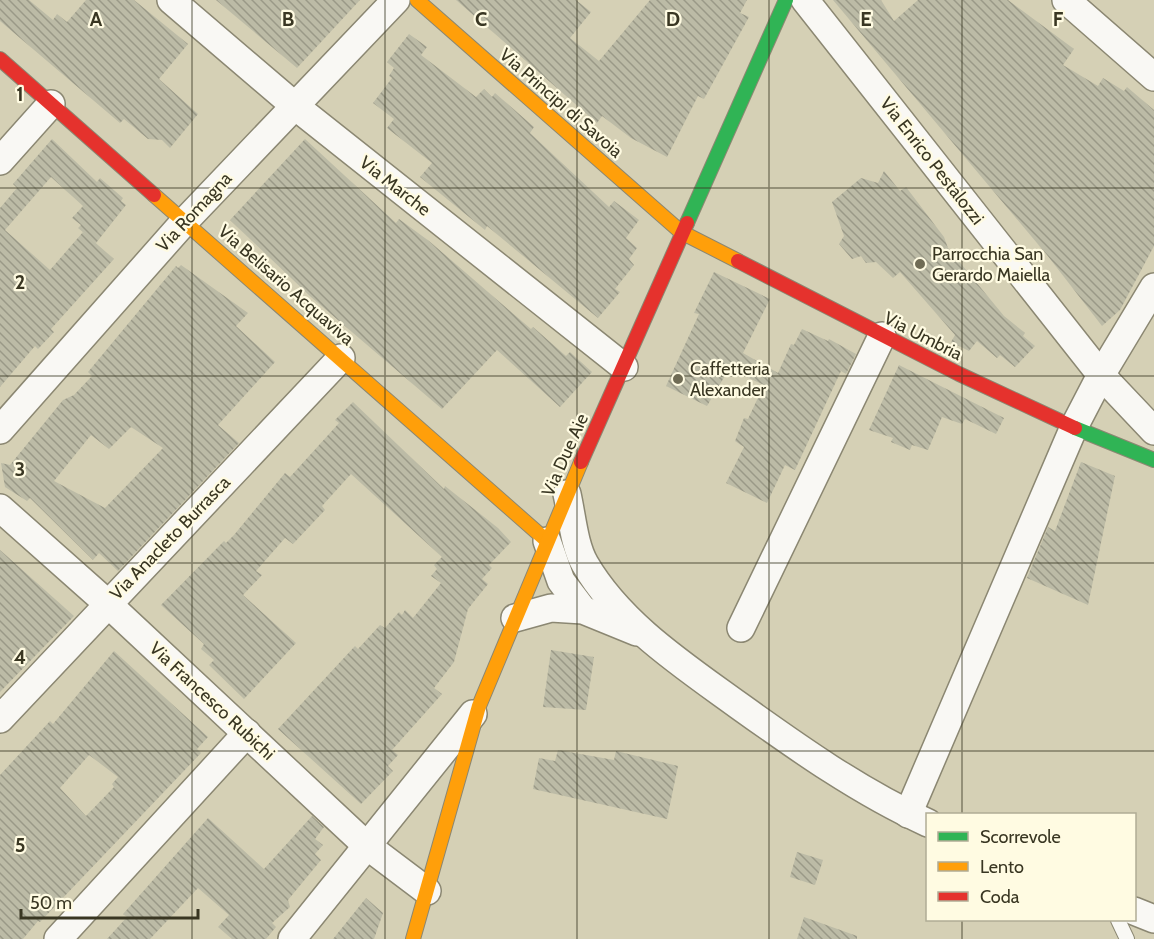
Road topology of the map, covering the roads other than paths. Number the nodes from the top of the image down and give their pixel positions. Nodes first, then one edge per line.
1 (171, 0) edge
2 (396, 0) edge
3 (417, 0) edge
4 (786, 0) edge
5 (806, 0) edge
6 (1066, 0) edge
7 (0, 59) edge
8 (1154, 77) edge
9 (51, 104) junction
10 (295, 106) junction
11 (0, 161) edge
12 (184, 221) junction
13 (681, 232) junction
14 (1154, 287) edge
15 (882, 336) junction
16 (341, 358) junction
17 (624, 367) junction
18 (1101, 375) junction
19 (1074, 427) junction
20 (0, 430) edge
21 (1154, 430) edge
22 (1154, 460) edge
23 (567, 494) junction
24 (0, 508) edge
25 (547, 541) junction
26 (584, 562) junction
27 (107, 603) junction
28 (583, 610) junction
29 (515, 618) junction
30 (741, 628) dead end
31 (648, 637) junction
32 (479, 706) junction
33 (0, 719) edge
34 (247, 733) junction
35 (918, 818) edge
36 (366, 845) junction
37 (427, 891) junction
38 (1136, 912) edge
39 (1154, 919) edge
40 (1118, 921) edge
41 (58, 939) edge
42 (292, 939) edge
43 (413, 939) edge
44 (1126, 939) edge

1 - 10 street, Via Marche
2 - 10 street, Via Romagna
3 - 13 street, Via Principi di Savoia
4 - 13 street, Via Due Aie
5 - 18 street, Via Enrico Pestalozzi
6 - 8 street
7 - 9 street, Via Belisario Acquaviva
9 - 11 street
9 - 12 street, Via Belisario Acquaviva
10 - 12 street, Via Romagna
10 - 17 street, Via Marche
12 - 16 street, Via Belisario Acquaviva
12 - 20 street, Via Romagna
13 - 15 street, Via Umbria
13 - 17 street, Via Due Aie
14 - 18 street
15 - 19 street, Via Umbria
15 - 30 street
16 - 25 street, Via Belisario Acquaviva
16 - 27 street, Via Anacleto Burrasca
17 - 23 street, Via Due Aie
18 - 19 street
18 - 21 street, Via Enrico Pestalozzi
19 - 22 street, Via Umbria
19 - 35 street
23 - 25 street, Via Due Aie
23 - 26 street
24 - 27 street, Via Francesco Rubichi
25 - 26 street
25 - 28 street
25 - 29 street, Via Due Aie
26 - 31 street
27 - 33 street, Via Anacleto Burrasca
27 - 34 street, Via Francesco Rubichi
28 - 29 street
28 - 31 street
29 - 32 street, Via Due Aie
31 - 35 street
32 - 36 street
32 - 37 street, Via Due Aie
34 - 36 street, Via Francesco Rubichi
34 - 41 street
36 - 37 street, Via Francesco Rubichi
36 - 42 street
37 - 43 street, Via Due Aie
38 - 39 street
40 - 44 lane

